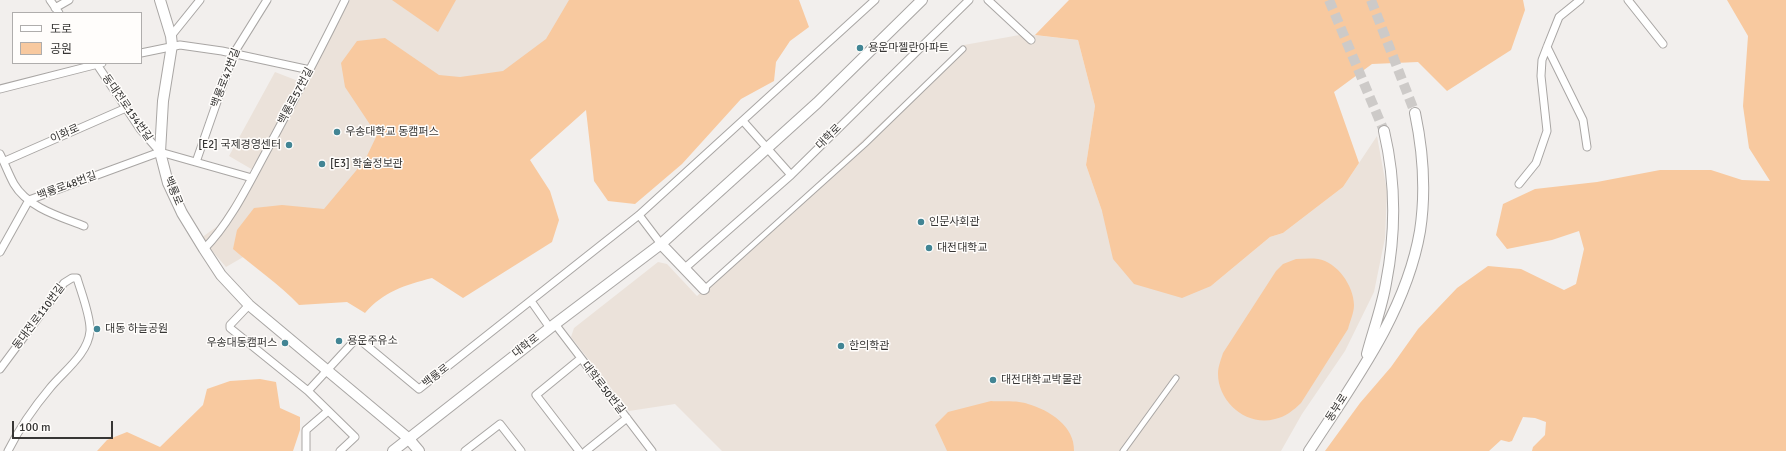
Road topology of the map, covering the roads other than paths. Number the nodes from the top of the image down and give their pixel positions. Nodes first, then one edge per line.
1 (50, 0) edge
2 (69, 0) edge
3 (160, 0) edge
4 (200, 0) edge
5 (267, 0) edge
6 (345, 0) edge
7 (875, 0) edge
8 (922, 0) edge
9 (969, 0) edge
10 (988, 0) edge
11 (1580, 0) edge
12 (1628, 0) edge
13 (57, 11) edge
14 (1031, 40) dead end
15 (171, 41) junction
16 (1663, 44) dead end
17 (1546, 47) junction
18 (963, 49) dead end
19 (142, 53) edge
20 (234, 53) junction
21 (94, 64) edge
22 (99, 64) edge
23 (310, 70) junction
24 (0, 88) edge
25 (126, 108) junction
26 (1415, 113) tunnel mouth
27 (743, 121) junction
28 (1384, 131) tunnel mouth
29 (1587, 147) dead end
30 (767, 148) junction
31 (160, 152) junction
32 (1, 157) edge
33 (196, 162) junction
34 (791, 175) junction
35 (252, 178) junction
36 (1519, 184) dead end
37 (29, 200) junction
38 (639, 215) junction
39 (84, 226) dead end
40 (662, 244) junction
41 (204, 249) junction
42 (0, 252) edge
43 (685, 268) junction
44 (704, 289) joint
45 (531, 301) junction
46 (249, 305) junction
47 (552, 326) junction
48 (580, 359) junction
49 (1365, 364) junction
50 (0, 368) edge
51 (328, 369) junction
52 (1176, 378) dead end
53 (308, 391) junction
54 (328, 411) junction
55 (626, 418) junction
56 (408, 438) junction
57 (8, 451) edge
58 (306, 451) edge
59 (340, 451) edge
60 (393, 451) edge
61 (419, 451) edge
62 (465, 451) edge
63 (521, 451) edge
64 (579, 451) edge
65 (586, 451) edge
66 (652, 451) edge
67 (1123, 451) edge
68 (1309, 451) edge

1 - 13 street
2 - 13 street
3 - 15 main road, 백룡로
4 - 15 street, 백룡로
5 - 20 street, 백룡로47번길
6 - 23 street, 백룡로57번길
7 - 27 street
8 - 30 main road, 대학로
9 - 34 street, 대학로
10 - 14 street
11 - 17 street
12 - 16 street
15 - 19 street
15 - 20 street
15 - 31 main road, 백룡로
17 - 29 street
17 - 36 street
18 - 44 street
20 - 23 street
20 - 33 street, 백룡로47번길
21 - 24 street
22 - 25 street, 동대전로154번길
23 - 35 street, 백룡로57번길
25 - 31 street, 동대전로154번길
25 - 32 street, 이화로
26 - 49 main road, 동부로
27 - 30 street
27 - 38 street
28 - 49 main road
30 - 34 street
30 - 40 main road, 대학로
31 - 33 street
31 - 37 street, 백룡로48번길
31 - 41 main road, 백룡로
32 - 37 street
33 - 35 street
34 - 43 street, 대학로
35 - 41 street, 백룡로57번길
37 - 39 street
37 - 42 street, 백룡로48번길
38 - 40 street
38 - 45 street
40 - 43 main road
40 - 47 main road, 대학로
41 - 46 main road, 백룡로
43 - 44 main road
45 - 47 street, 대학로50번길
45 - 51 street, 백룡로
46 - 51 main road, 백룡로
46 - 53 street
47 - 48 street, 대학로50번길
47 - 56 main road, 대학로
48 - 55 street, 대학로50번길
48 - 64 street, 대학로50번길
49 - 68 main road, 동부로
50 - 57 street, 동대전로110번길
51 - 53 street
51 - 56 main road, 백룡로
52 - 67 street
53 - 54 street
54 - 58 street
54 - 59 street
55 - 65 street, 대학로50번길
55 - 66 street, 대학로50번길
56 - 60 main road, 대학로
56 - 61 main road, 백룡로
62 - 63 street

